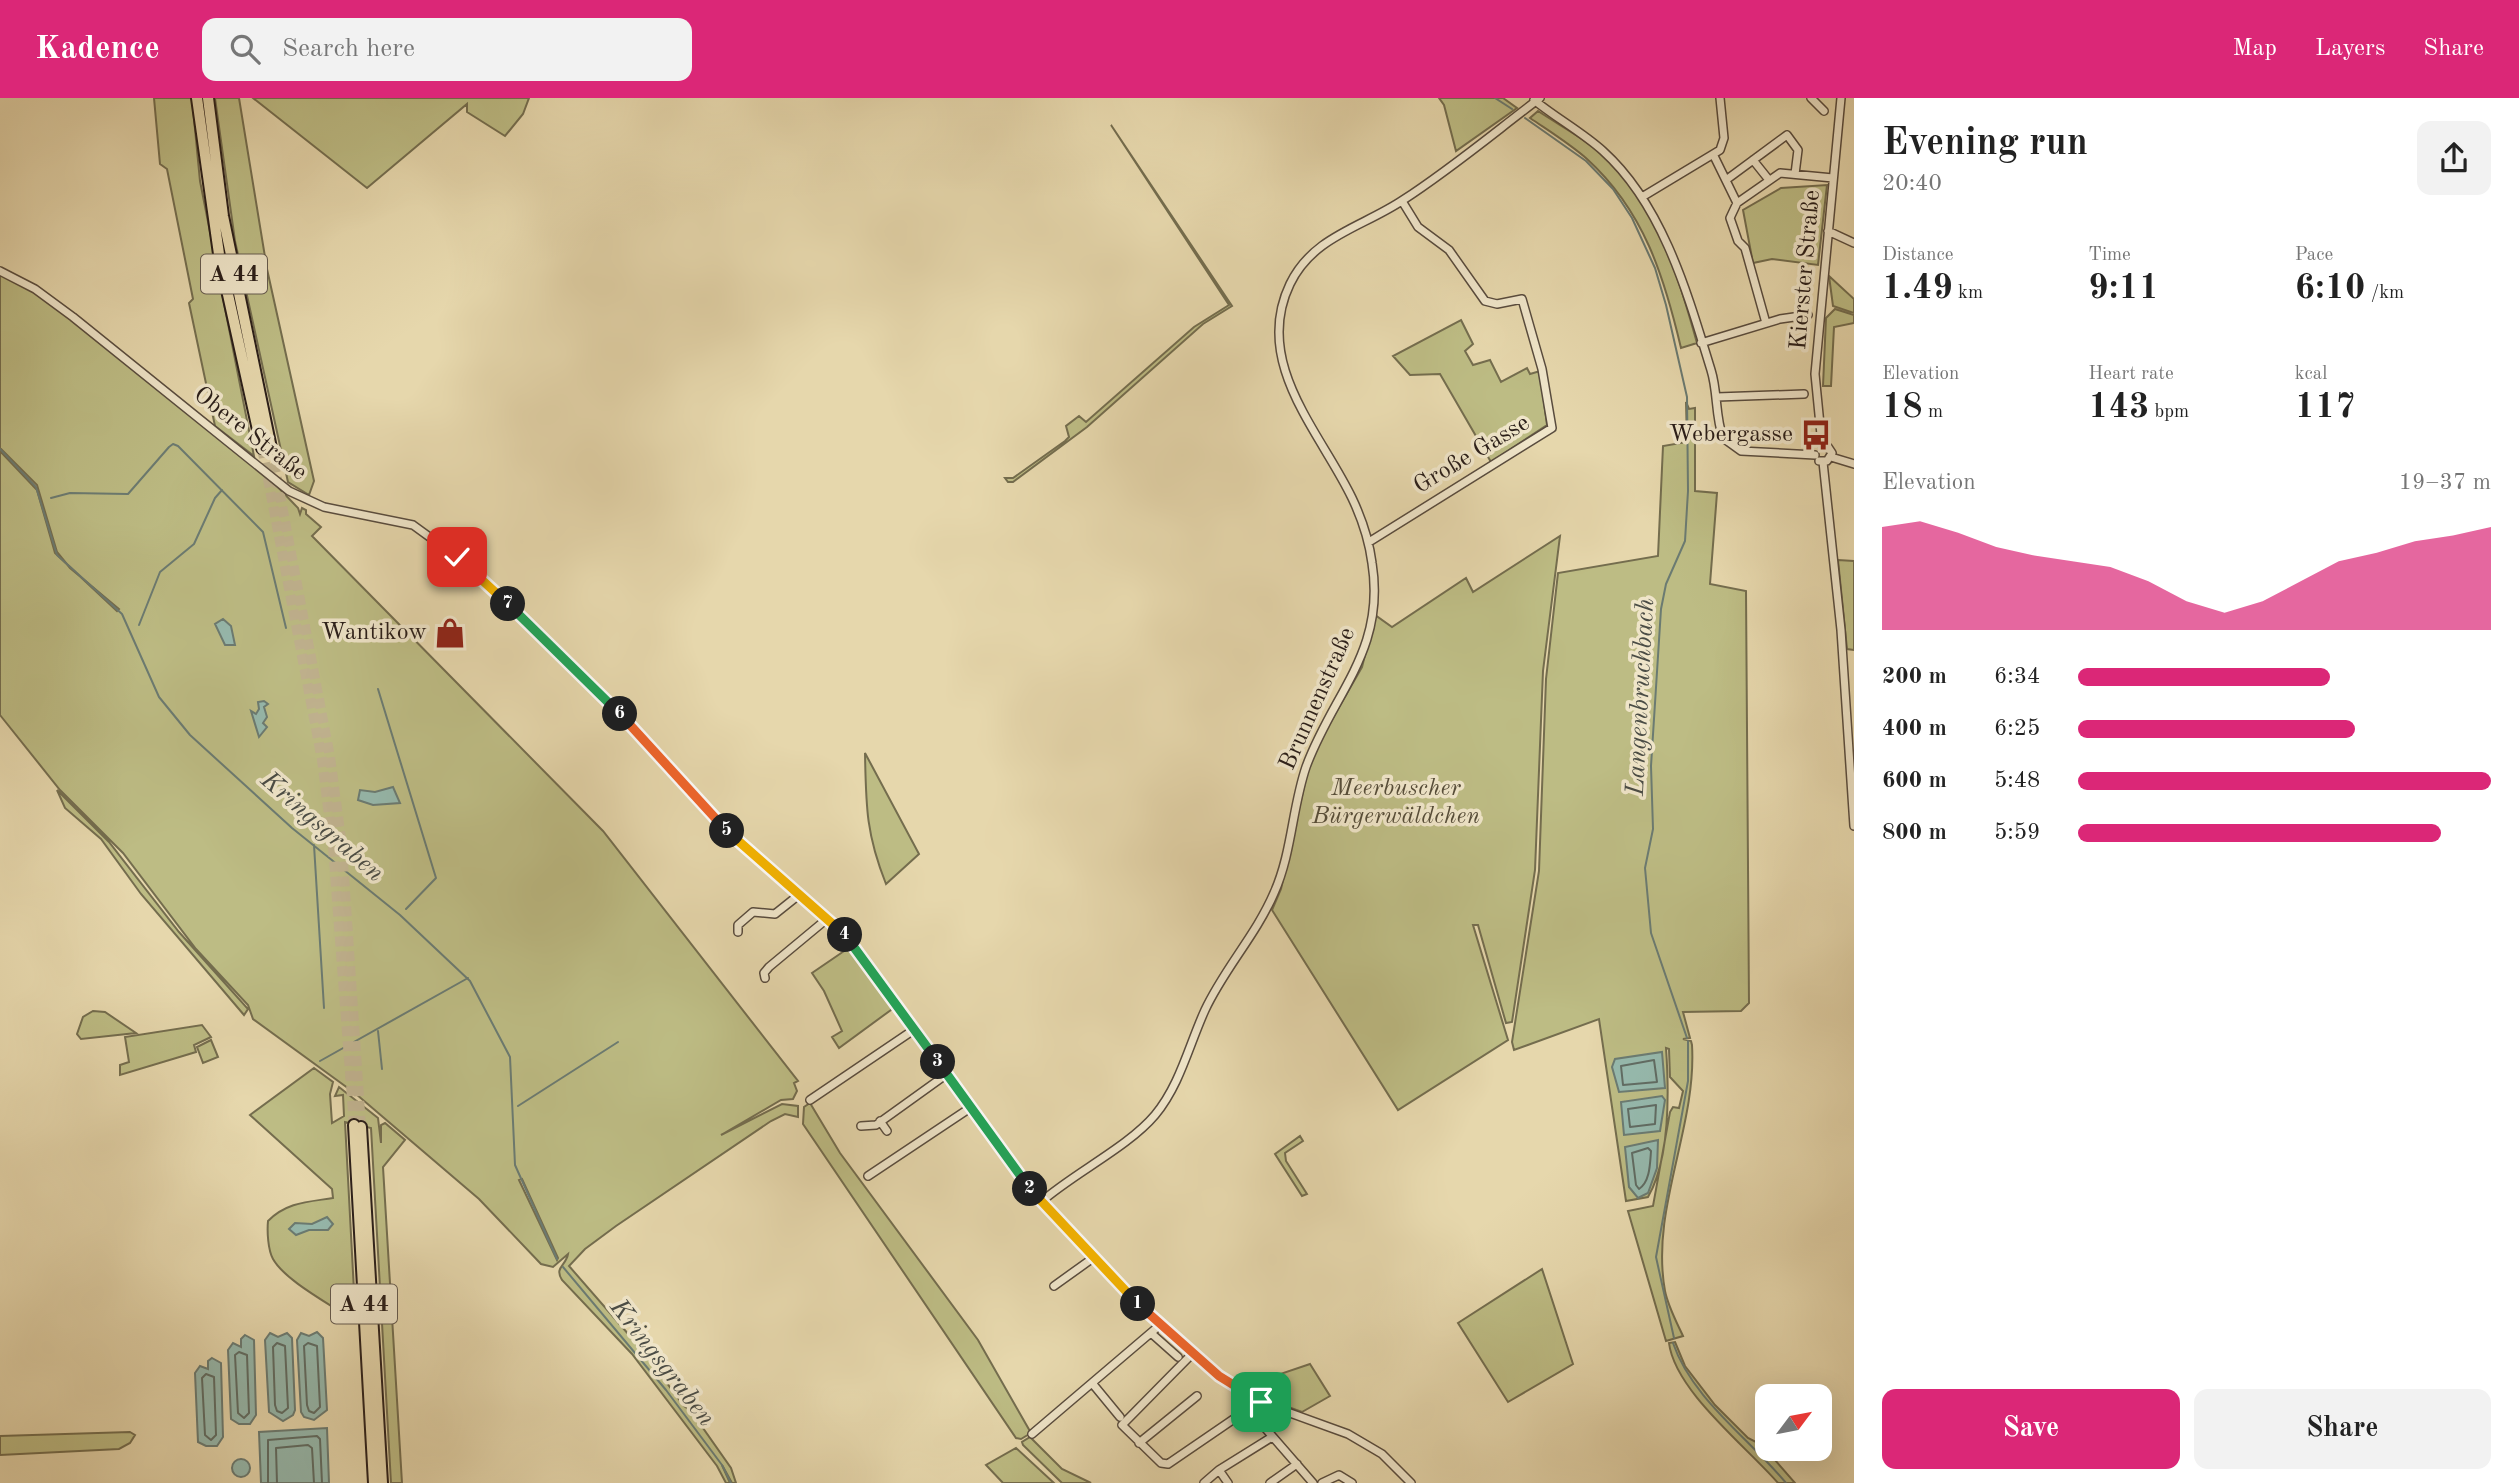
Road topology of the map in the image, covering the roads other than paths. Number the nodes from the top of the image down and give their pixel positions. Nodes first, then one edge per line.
1 (197, 98) edge
2 (208, 98) edge
3 (1720, 98) edge
4 (1811, 98) edge
5 (1841, 98) edge
6 (1536, 99) edge
7 (1824, 111) dead end
8 (1714, 156) junction
9 (1754, 160) junction
10 (1795, 174) junction
11 (1833, 178) junction
12 (1726, 180) junction
13 (1769, 180) junction
14 (1642, 197) junction
15 (1402, 201) junction
16 (1737, 204) junction
17 (1828, 231) junction
18 (1854, 243) edge
19 (0, 271) edge
20 (1808, 316) dead end
21 (1766, 323) junction
22 (1702, 343) junction
23 (1804, 394) dead end
24 (1717, 397) junction
25 (1822, 445) junction
26 (1815, 455) junction
27 (1831, 457) junction
28 (1823, 462) junction
29 (1854, 464) edge
30 (1369, 542) junction
31 (1854, 826) edge
32 (800, 894) junction
33 (828, 918) junction
34 (738, 932) dead end
35 (765, 978) dead end
36 (915, 1029) junction
37 (947, 1074) junction
38 (810, 1100) dead end
39 (970, 1108) junction
40 (880, 1121) junction
41 (860, 1126) dead end
42 (887, 1131) dead end
43 (868, 1177) dead end
44 (1041, 1202) junction
45 (1093, 1258) junction
46 (1054, 1286) dead end
47 (1160, 1325) junction
48 (1152, 1333) junction
49 (1193, 1353) junction
50 (1178, 1357) dead end
51 (1092, 1383) junction
52 (1197, 1395) dead end
53 (1261, 1402) junction
54 (1257, 1411) junction
55 (1120, 1417) dead end
56 (1032, 1434) dead end
57 (1272, 1437) junction
58 (1139, 1443) junction
59 (1297, 1464) junction
60 (1219, 1470) junction
61 (374, 1483) edge
62 (382, 1483) edge
63 (1204, 1483) edge
64 (1228, 1483) edge
65 (1270, 1483) edge
66 (1313, 1483) edge
67 (1322, 1483) edge
68 (1352, 1483) edge
69 (1411, 1483) edge

1 - 2 highway, A 44
3 - 8 street
4 - 7 street
5 - 11 street, Kierster Straße
6 - 14 street
6 - 15 street, Brunnenstraße
8 - 12 street
8 - 14 street
9 - 10 street
9 - 12 street
9 - 13 street
10 - 11 street
10 - 13 street
11 - 17 street, Kierster Straße
12 - 16 street
13 - 16 street
14 - 22 street
15 - 30 street, Brunnenstraße
15 - 30 street, Große Gasse
16 - 21 street
17 - 18 street
17 - 25 street, Kierster Straße
19 - 32 street, Obere Straße
20 - 21 street
21 - 22 street
22 - 24 street
23 - 24 street
24 - 26 street
25 - 26 street
25 - 27 street
26 - 28 street
27 - 28 street
27 - 29 street
28 - 31 street
30 - 44 street, Brunnenstraße
32 - 33 street, Obere Straße
32 - 34 street
33 - 35 street
33 - 36 street, Obere Straße
36 - 37 street, Obere Straße
36 - 38 street
37 - 39 street, Obere Straße
37 - 40 street
39 - 43 street
39 - 44 street, Obere Straße
40 - 41 street
40 - 42 street
44 - 45 street, Obere Straße
45 - 46 street
45 - 47 street, Obere Straße
47 - 48 street
47 - 49 street, Obere Straße
48 - 50 street
48 - 51 street
49 - 53 street, Obere Straße
49 - 58 street
51 - 55 street
51 - 56 street
52 - 58 street
53 - 54 street
53 - 69 street, Obere Straße
54 - 57 street
54 - 58 street
57 - 59 street
57 - 60 street
59 - 65 street
59 - 66 street
60 - 63 street
60 - 64 street
61 - 62 highway, A 44
67 - 68 street

